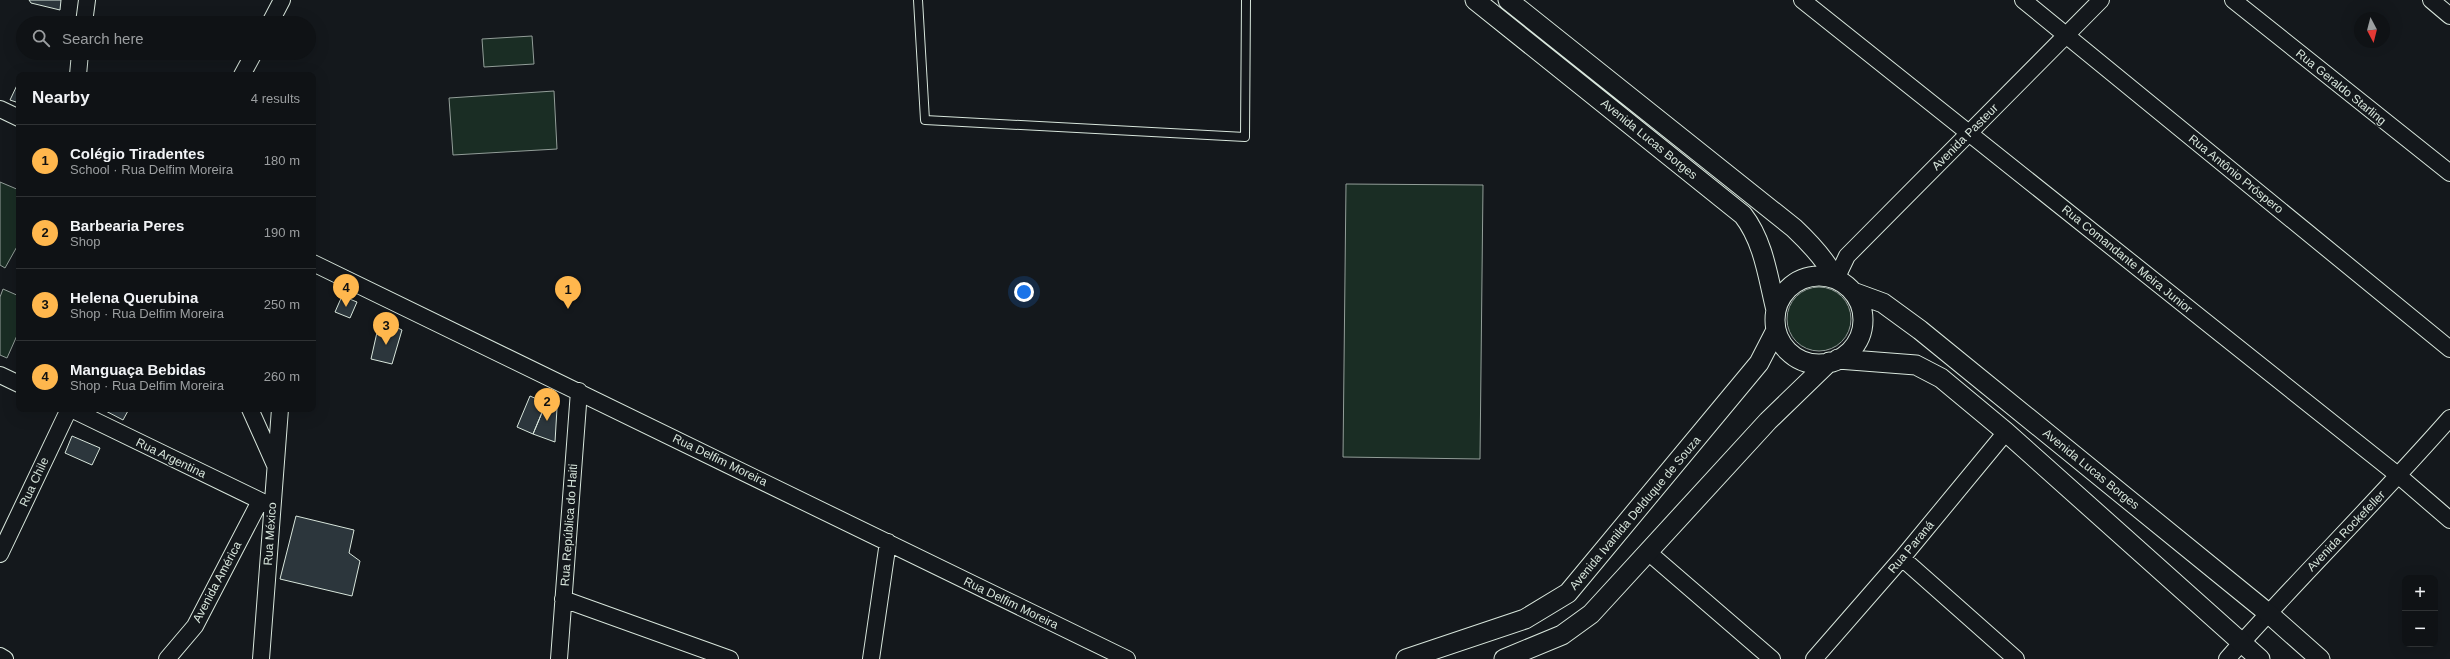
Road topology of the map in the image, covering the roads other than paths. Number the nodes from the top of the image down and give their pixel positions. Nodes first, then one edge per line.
1 (87, 0) edge
2 (282, 0) edge
3 (918, 0) edge
4 (1246, 0) edge
5 (1475, 0) edge
6 (1508, 0) edge
7 (1802, 0) edge
8 (2023, 0) edge
9 (2101, 0) edge
10 (2233, 0) edge
11 (2431, 0) edge
12 (85, 16) edge
13 (274, 16) edge
14 (2450, 16) edge
15 (2065, 35) junction
16 (79, 60) edge
17 (250, 60) edge
18 (78, 72) edge
19 (244, 72) edge
20 (0, 109) edge
21 (16, 117) edge
22 (1968, 132) junction
23 (2450, 173) edge
24 (316, 264) edge
25 (1836, 279) junction
26 (1853, 292) junction
27 (1776, 310) junction
28 (1776, 330) junction
29 (2450, 349) edge
30 (1834, 360) junction
31 (0, 375) edge
32 (16, 383) edge
33 (579, 391) junction
34 (69, 412) edge
35 (76, 412) edge
36 (251, 412) edge
37 (280, 412) edge
38 (2450, 418) edge
39 (2006, 432) junction
40 (275, 466) junction
41 (2399, 476) junction
42 (266, 503) junction
43 (2450, 520) edge
44 (888, 542) junction
45 (1648, 552) junction
46 (0, 554) edge
47 (1902, 558) junction
48 (563, 599) junction
49 (2268, 613) junction
50 (2241, 643) junction
51 (0, 656) edge
52 (5, 659) edge
53 (167, 659) edge
54 (261, 659) edge
55 (559, 659) edge
56 (730, 659) edge
57 (871, 659) edge
58 (1127, 659) edge
59 (1406, 659) edge
60 (1504, 659) edge
61 (1772, 659) edge
62 (1814, 659) edge
63 (2016, 659) edge
64 (2227, 659) edge
65 (2260, 659) edge
66 (2320, 659) edge

1 - 12 street
2 - 13 street
3 - 4 lane
5 - 27 street, Avenida Lucas Borges
6 - 25 street, Avenida Lucas Borges
7 - 22 street, Rua Comandante Meira Junior
8 - 15 street, Rua Antônio Próspero
9 - 15 street, Avenida Pasteur
10 - 23 street, Rua Geraldo Starling
11 - 14 street
15 - 22 street, Avenida Pasteur
15 - 29 street, Rua Antônio Próspero
16 - 18 street
17 - 19 street
20 - 21 street
22 - 25 street, Avenida Pasteur
22 - 41 street, Rua Comandante Meira Junior
24 - 33 street, Rua Delfim Moreira
25 - 26 street
25 - 27 street
26 - 30 street
26 - 49 street, Avenida Lucas Borges
27 - 28 street
28 - 30 street
28 - 59 street, Avenida Ivanilda Delduque de Souza
30 - 39 street
30 - 45 street
31 - 32 street
33 - 44 street, Rua Delfim Moreira
33 - 48 street, Rua República do Haiti
34 - 46 street, Rua Chile
35 - 42 street, Rua Argentina
36 - 40 street
37 - 40 street, Rua México
38 - 41 street, Avenida Rockefeller
39 - 47 street, Rua Paraná
39 - 50 street
40 - 42 street, Rua México
41 - 43 street, Rua Comandante Meira Junior
41 - 49 street, Avenida Rockefeller
42 - 53 street, Avenida América
42 - 54 street, Rua México
44 - 57 street
44 - 58 street, Rua Delfim Moreira
45 - 60 street
45 - 61 street
47 - 62 street, Rua Paraná
47 - 63 street
48 - 55 street, Rua República do Haiti
48 - 56 street
49 - 50 street, Avenida Rockefeller
49 - 66 street, Avenida Lucas Borges
50 - 64 street, Avenida Rockefeller
50 - 65 street
51 - 52 street

